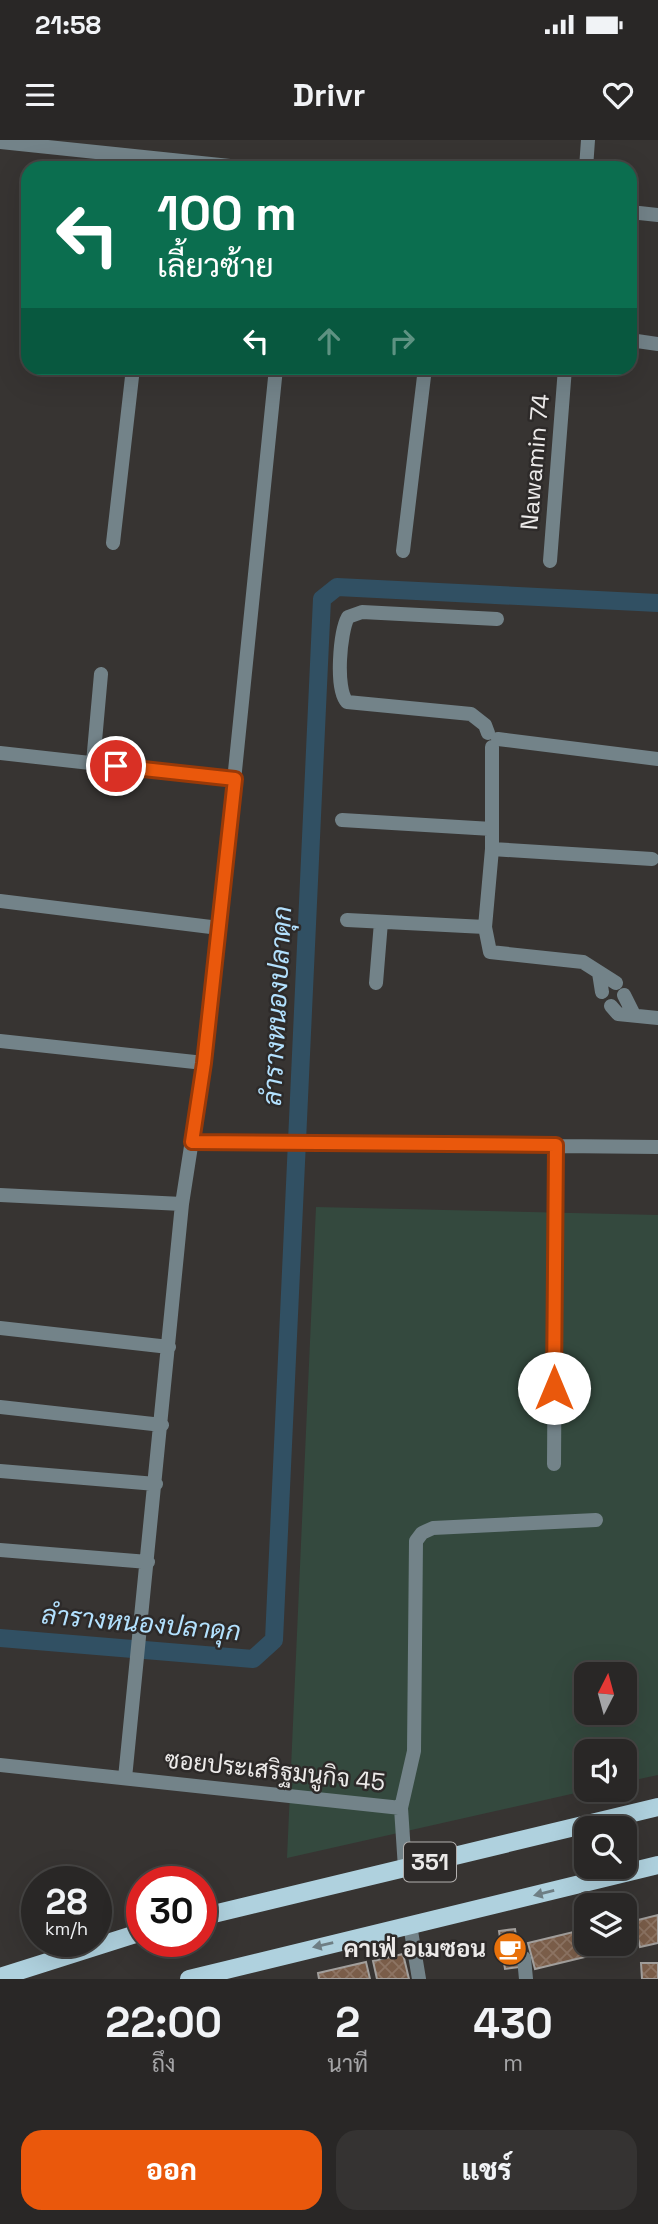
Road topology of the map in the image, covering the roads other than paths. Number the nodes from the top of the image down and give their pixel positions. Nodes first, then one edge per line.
1 (588, 140) edge
2 (0, 142) edge
3 (140, 161) edge
4 (586, 161) edge
5 (637, 213) edge
6 (658, 215) edge
7 (637, 341) edge
8 (658, 344) edge
9 (132, 375) edge
10 (275, 375) edge
11 (424, 375) edge
12 (564, 375) edge
13 (113, 543) dead end
14 (403, 551) dead end
15 (550, 561) dead end
16 (497, 619) dead end
17 (101, 674) dead end
18 (493, 740) junction
19 (0, 753) edge
20 (658, 759) edge
21 (93, 763) junction
22 (235, 779) junction
23 (342, 820) dead end
24 (492, 829) junction
25 (492, 849) junction
26 (652, 859) dead end
27 (0, 901) edge
28 (347, 920) dead end
29 (381, 922) junction
30 (485, 927) junction
31 (219, 928) junction
32 (599, 973) junction
33 (376, 983) dead end
34 (601, 992) dead end
35 (611, 1006) dead end
36 (634, 1015) junction
37 (658, 1018) edge
38 (0, 1041) edge
39 (204, 1063) junction
40 (192, 1142) junction
41 (556, 1145) junction
42 (658, 1147) edge
43 (0, 1195) edge
44 (182, 1204) junction
45 (0, 1328) edge
46 (169, 1347) junction
47 (0, 1406) edge
48 (162, 1425) junction
49 (554, 1464) dead end
50 (0, 1471) edge
51 (156, 1484) junction
52 (597, 1520) dead end
53 (0, 1550) edge
54 (148, 1562) junction
55 (0, 1765) edge
56 (125, 1778) junction
57 (658, 1807) edge
58 (401, 1808) junction
59 (658, 1865) edge
60 (405, 1868) junction
61 (217, 1913) edge
62 (410, 1925) junction
63 (126, 1937) edge
64 (524, 1958) dead end
65 (0, 1977) edge
66 (188, 1979) edge
67 (419, 1979) edge
68 (526, 1979) edge

1 - 4 street
2 - 3 street
5 - 6 street
7 - 8 street
9 - 13 street
10 - 22 street
11 - 14 street
12 - 15 street, Nawamin 74
16 - 18 street
17 - 21 street
18 - 20 street
18 - 24 street
19 - 21 street
21 - 22 street
22 - 31 street
23 - 24 street
24 - 25 street
25 - 26 street
25 - 30 street
27 - 31 street
28 - 29 street
29 - 30 street
29 - 33 street
30 - 32 street
31 - 39 street
32 - 34 street
32 - 36 street
35 - 36 street
36 - 37 street
38 - 39 street
39 - 40 street
40 - 41 street
40 - 44 street
41 - 42 street
41 - 49 street
43 - 44 street
44 - 46 street
45 - 46 street
46 - 48 street
47 - 48 street
48 - 51 street
50 - 51 street
51 - 54 street
52 - 58 street
53 - 54 street
54 - 56 street
55 - 56 street, ซอยประเสริฐมนูกิจ 45
56 - 58 street, ซอยประเสริฐมนูกิจ 45
57 - 60 main road, 351
58 - 60 street, ซอยประเสริฐมนูกิจ 45
59 -> 62 main road, 351
60 - 61 main road, 351
62 -> 66 main road, 351
62 - 67 street
63 - 65 main road
64 - 68 street

